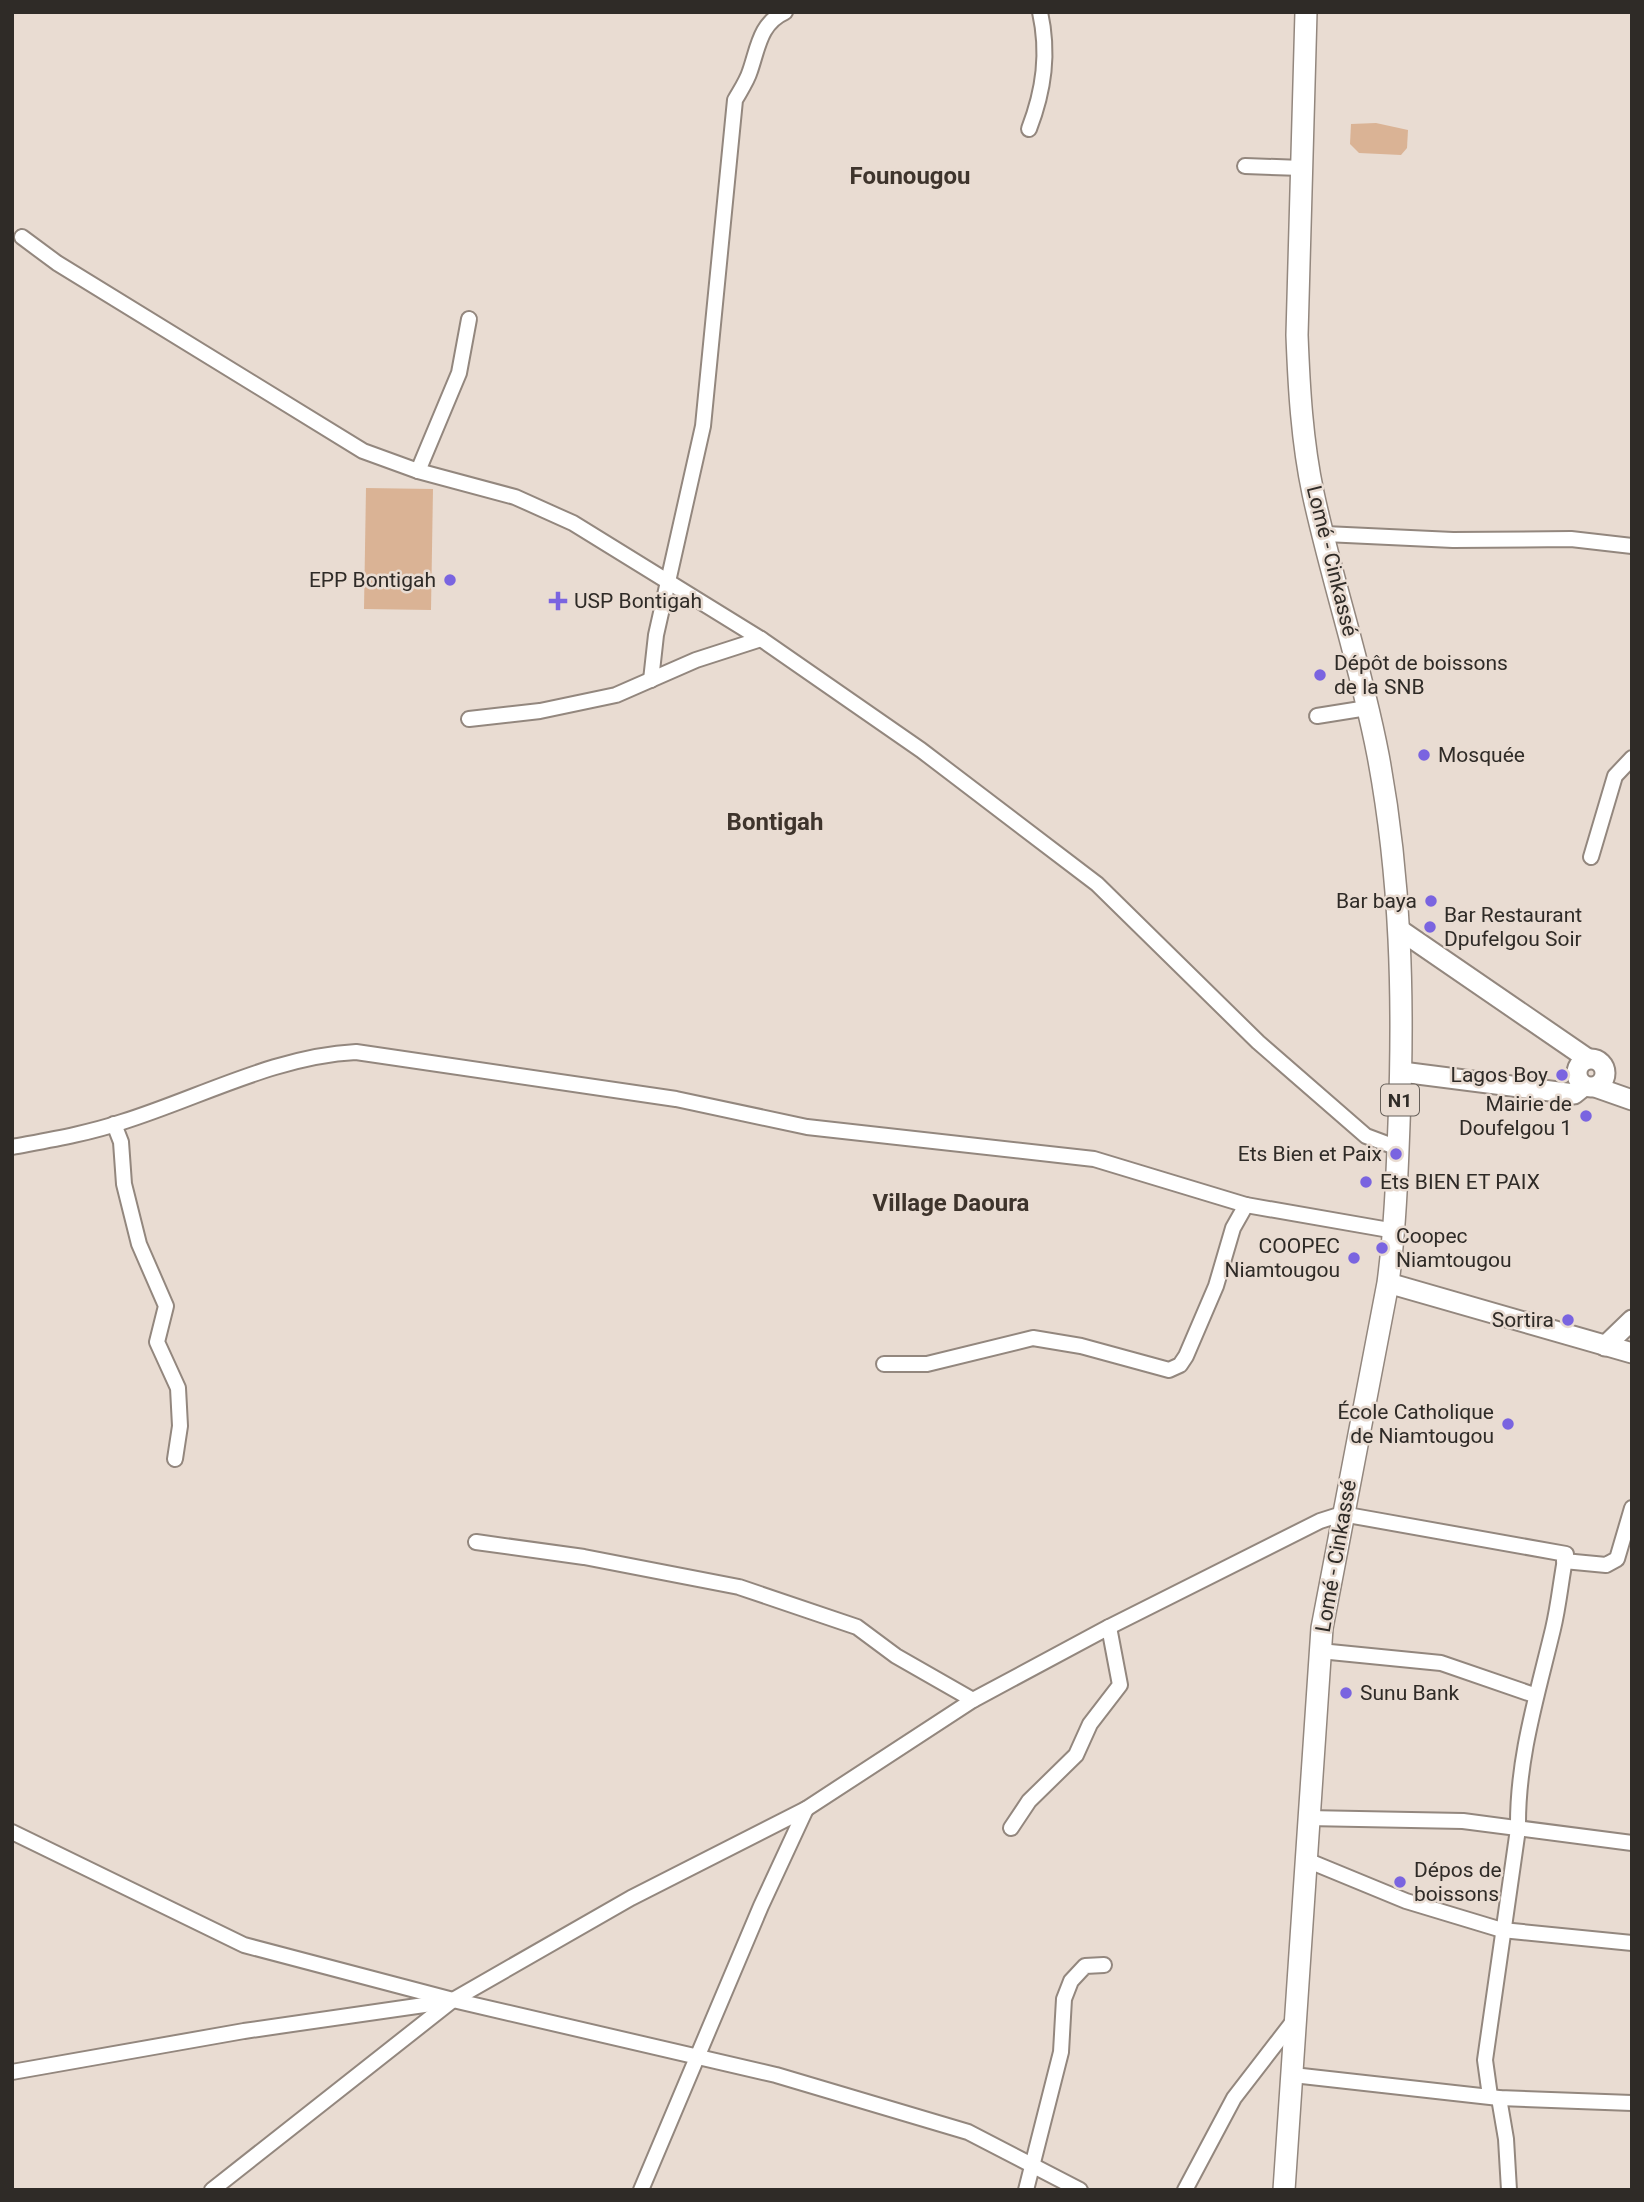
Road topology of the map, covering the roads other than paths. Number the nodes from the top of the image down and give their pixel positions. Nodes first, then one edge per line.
1 (785, 12) edge
2 (1040, 12) edge
3 (1306, 12) edge
4 (1029, 129) dead end
5 (1245, 166) dead end
6 (1302, 168) junction
7 (23, 237) dead end
8 (469, 319) dead end
9 (418, 471) junction
10 (1325, 534) junction
11 (1632, 546) edge
12 (669, 584) junction
13 (761, 639) junction
14 (651, 680) junction
15 (1367, 708) junction
16 (1317, 716) dead end
17 (469, 719) dead end
18 (1632, 758) edge
19 (1591, 857) dead end
20 (1400, 930) junction
21 (1588, 1059) junction
22 (1605, 1070) junction
23 (1402, 1072) junction
24 (1589, 1086) junction
25 (1632, 1093) edge
26 (1632, 1100) edge
27 (114, 1125) junction
28 (12, 1147) edge
29 (1398, 1148) junction
30 (1246, 1205) junction
31 (1395, 1231) junction
32 (1388, 1283) junction
33 (1632, 1320) edge
34 (1605, 1346) junction
35 (1632, 1353) edge
36 (884, 1364) dead end
37 (175, 1459) dead end
38 (1632, 1508) edge
39 (1342, 1514) junction
40 (476, 1542) dead end
41 (1564, 1561) junction
42 (1109, 1627) junction
43 (1320, 1651) junction
44 (1534, 1695) junction
45 (973, 1700) junction
46 (806, 1809) junction
47 (1307, 1818) junction
48 (1011, 1828) dead end
49 (1518, 1829) junction
50 (12, 1832) edge
51 (1632, 1843) edge
52 (1304, 1859) junction
53 (1502, 1930) junction
54 (1632, 1943) edge
55 (1104, 1965) dead end
56 (453, 2000) junction
57 (1295, 2020) junction
58 (696, 2057) junction
59 (12, 2072) edge
60 (1293, 2074) junction
61 (1495, 2097) junction
62 (1632, 2104) edge
63 (1032, 2163) junction
64 (212, 2190) edge
65 (641, 2190) edge
66 (1026, 2190) edge
67 (1080, 2190) edge
68 (1185, 2190) edge
69 (1284, 2190) edge
70 (1508, 2190) edge

1 - 12 street
2 - 4 street
3 - 6 highway, Lomé - Cinkassé / N1
5 - 6 street
6 - 10 highway, Lomé - Cinkassé / N1
7 - 9 street
8 - 9 street
9 - 12 street
10 - 11 street
10 - 15 highway, Lomé - Cinkassé / N1
12 - 13 street
12 - 14 street
13 - 14 street
13 - 29 street
14 - 17 street
15 - 16 street
15 - 20 highway, Lomé - Cinkassé / N1
18 - 19 street
20 - 21 main road
20 - 23 highway, Lomé - Cinkassé / N1
21 - 22 main road
21 - 24 main road
22 - 24 main road
22 - 25 main road
23 - 24 main road
23 - 29 highway, Lomé - Cinkassé / N1
24 - 26 main road
27 - 28 street
27 - 30 street
27 - 37 street
29 - 31 highway, Lomé - Cinkassé / N1
30 - 31 street
30 - 36 street
31 - 32 highway, Lomé - Cinkassé / N1
32 - 34 main road
32 - 39 highway, Lomé - Cinkassé / N1
33 - 34 main road
34 - 35 main road
38 - 41 street
39 - 41 street
39 - 42 street
39 - 43 highway, Lomé - Cinkassé / N1
40 - 45 street
41 - 44 street
42 - 45 street
42 - 48 street
43 - 44 street
43 - 47 highway, Lomé - Cinkassé / N1
44 - 49 street
45 - 46 street
46 - 56 street
46 - 58 street
47 - 49 street
47 - 52 highway, Lomé - Cinkassé / N1
49 - 51 street
49 - 53 street
50 - 56 street
52 - 53 street
52 - 57 highway, Lomé - Cinkassé / N1
53 - 54 street
53 - 61 street
55 - 63 street
56 - 58 street
56 - 59 street
56 - 64 street
57 - 60 highway, Lomé - Cinkassé / N1
57 - 68 street
58 - 63 street
58 - 65 street
60 - 61 street
60 - 69 highway, Lomé - Cinkassé / N1
61 - 62 street
61 - 70 street
63 - 66 street
63 - 67 street

